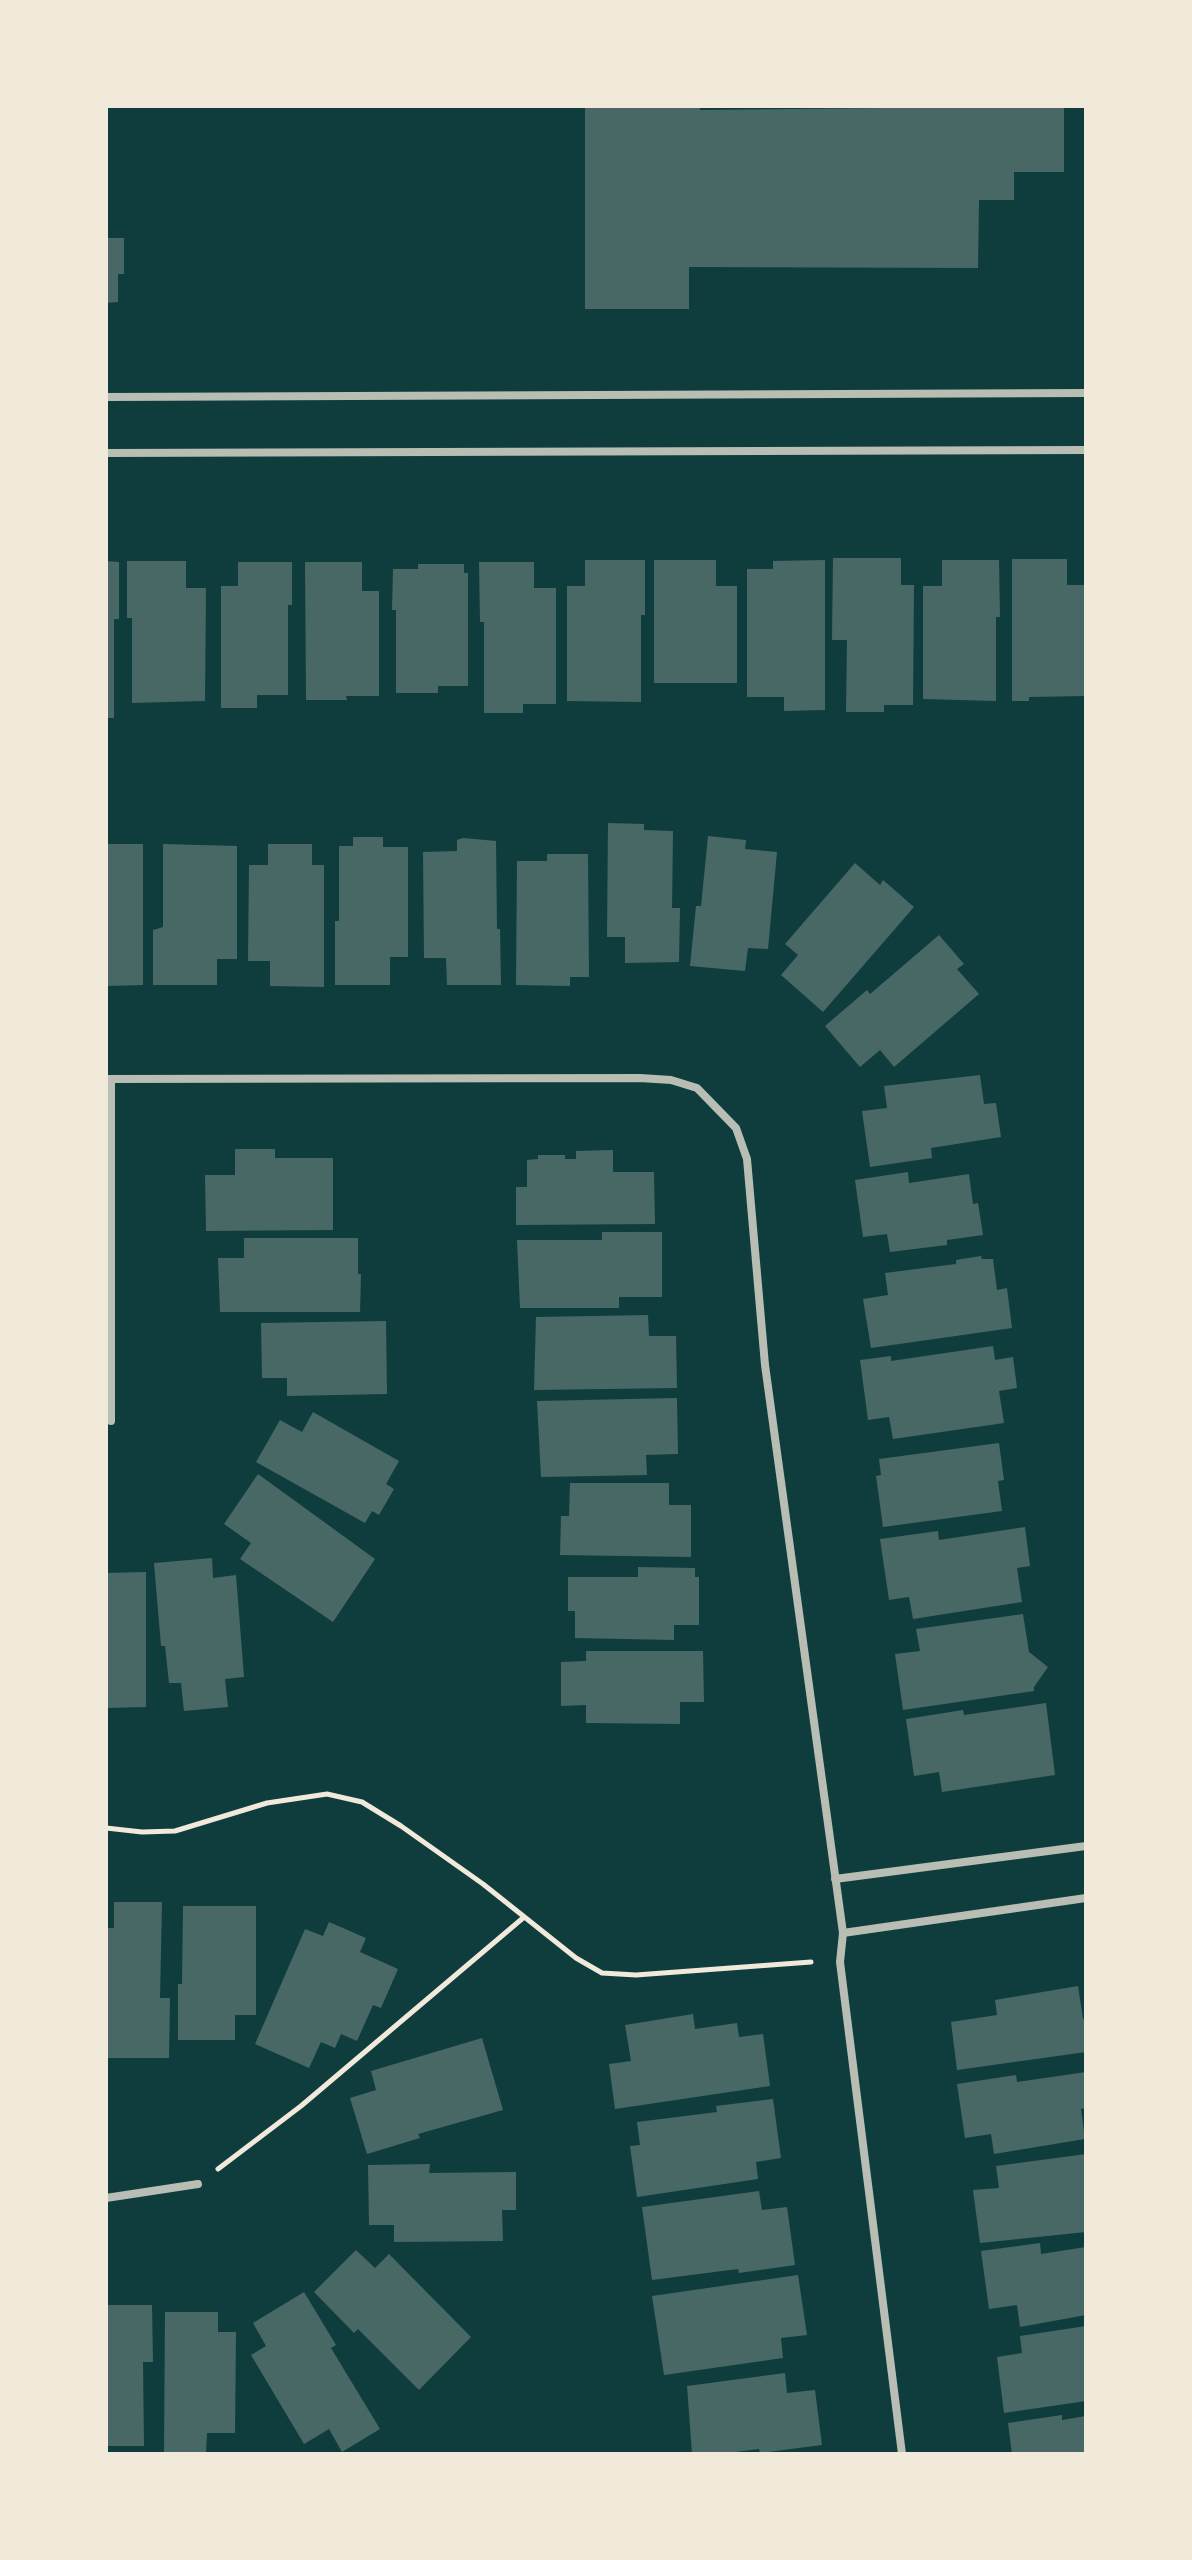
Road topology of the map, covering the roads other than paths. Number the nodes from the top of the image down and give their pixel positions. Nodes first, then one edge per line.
1 (1086, 393) edge
2 (106, 397) edge
3 (1086, 450) edge
4 (106, 453) edge
5 (109, 1079) edge
6 (111, 1421) dead end
7 (1086, 1846) edge
8 (835, 1879) junction
9 (1086, 1898) edge
10 (843, 1933) junction
11 (198, 2184) road end
12 (106, 2198) edge
13 (902, 2454) edge

1 - 2 street
3 - 4 street
5 - 6 street
5 - 8 street
7 - 8 street
8 - 10 street
9 - 10 street
10 - 13 street
11 - 12 street

